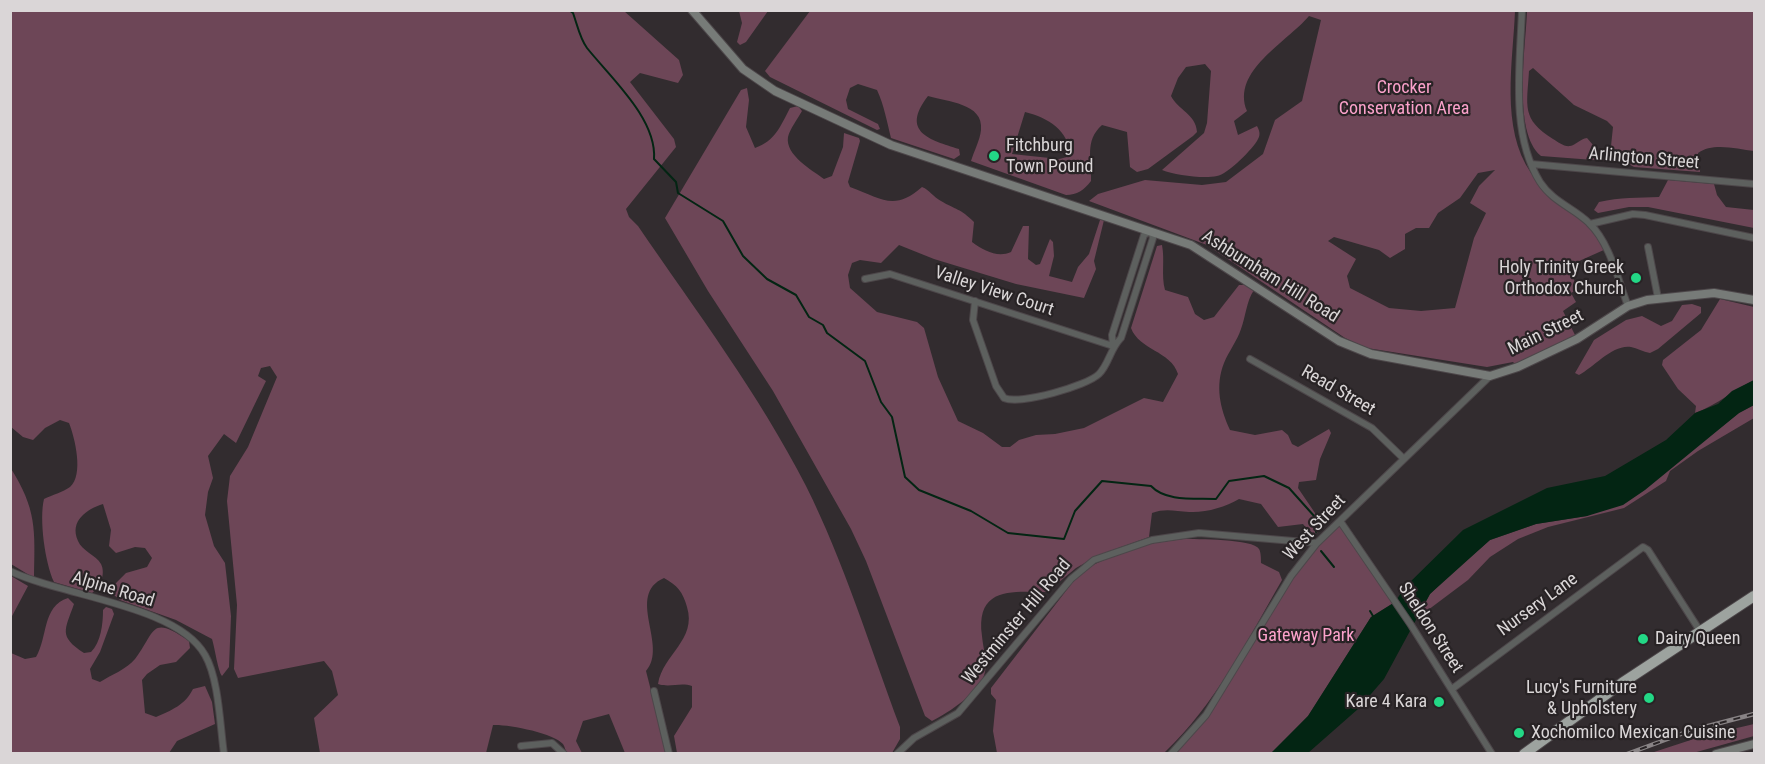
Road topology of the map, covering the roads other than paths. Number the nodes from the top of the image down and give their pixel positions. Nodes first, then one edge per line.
1 (692, 10) edge
2 (1522, 10) edge
3 (1531, 164) junction
4 (1755, 184) edge
5 (1590, 224) junction
6 (1151, 231) junction
7 (1755, 238) edge
8 (1648, 246) dead end
9 (865, 279) dead end
10 (1658, 298) junction
11 (1755, 300) edge
12 (975, 301) junction
13 (1628, 306) junction
14 (1113, 346) junction
15 (1250, 359) dead end
16 (1490, 376) junction
17 (1404, 459) junction
18 (1340, 521) junction
19 (1317, 543) junction
20 (10, 572) edge
21 (1755, 596) edge
22 (1700, 631) junction
23 (1452, 689) junction
24 (654, 691) dead end
25 (1755, 744) edge
26 (521, 746) dead end
27 (224, 753) edge
28 (564, 753) edge
29 (669, 753) edge
30 (897, 753) edge
31 (1171, 753) edge
32 (1492, 753) edge
33 (1524, 753) edge
34 (1716, 753) edge

1 - 6 street, Ashburnham Hill Road
2 - 3 street
3 - 4 street, Arlington Street
3 - 5 street
5 - 7 street
5 - 13 street
6 - 14 street
6 - 14 street
6 - 16 street, Ashburnham Hill Road
8 - 10 street
9 - 12 street, Valley View Court
10 - 11 street, Main Street
10 - 13 street, Main Street
12 - 14 street, Valley View Court
12 - 14 street
13 - 16 street, Main Street
15 - 17 street, Read Street
16 - 17 street, West Street
17 - 18 street, West Street
18 - 19 street, West Street
18 - 23 street, Sheldon Street
19 - 30 street, Westminster Hill Road
19 - 31 street, West Street
20 - 27 street, Alpine Road
21 - 22 highway
22 - 23 street, Nursery Lane
22 - 33 highway
23 - 32 street, Sheldon Street
24 - 29 street
25 - 34 street
26 - 28 street

